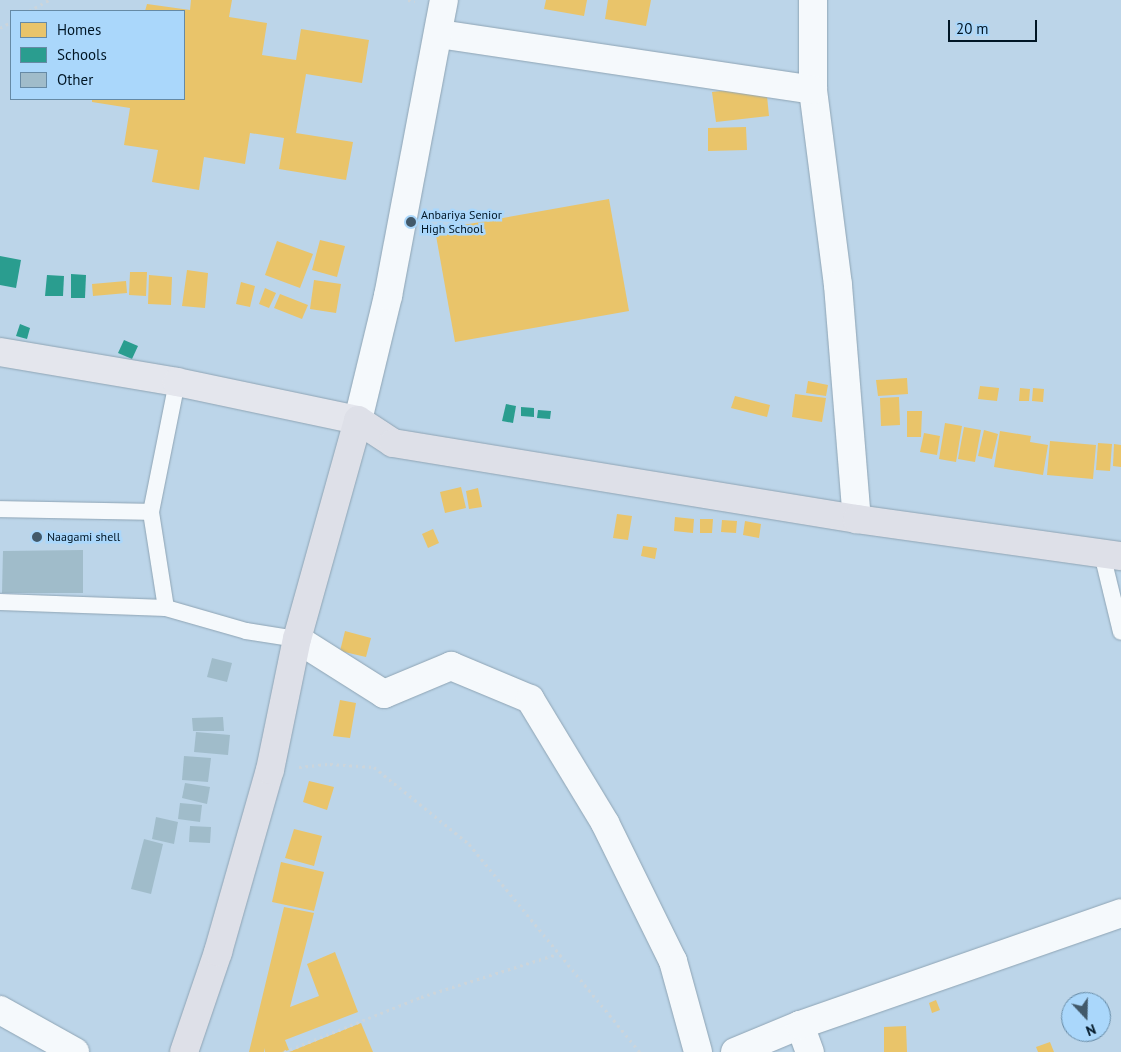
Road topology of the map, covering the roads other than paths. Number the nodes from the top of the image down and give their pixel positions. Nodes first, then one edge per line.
1 (444, 0) edge
2 (813, 0) edge
3 (439, 34) junction
4 (813, 90) junction
5 (0, 352) edge
6 (178, 382) junction
7 (358, 420) junction
8 (0, 509) edge
9 (151, 512) junction
10 (857, 520) junction
11 (1112, 555) edge
12 (0, 602) edge
13 (166, 608) junction
14 (1121, 632) edge
15 (297, 639) junction
16 (1121, 913) edge
17 (0, 1010) edge
18 (800, 1025) junction
19 (75, 1052) edge
20 (184, 1052) edge
21 (698, 1052) edge
22 (735, 1052) edge
23 (810, 1052) edge

1 - 3 street
2 - 4 street
3 - 4 street
3 - 7 street
4 - 10 street
5 - 6 main road
6 - 7 main road
6 - 9 lane
7 - 10 highway
7 - 15 highway
8 - 9 lane
9 - 13 lane
10 - 11 highway
11 - 14 lane
12 - 13 lane
13 - 15 lane
15 - 20 highway
15 - 21 street
16 - 18 street
17 - 19 street
18 - 22 street
18 - 23 street

